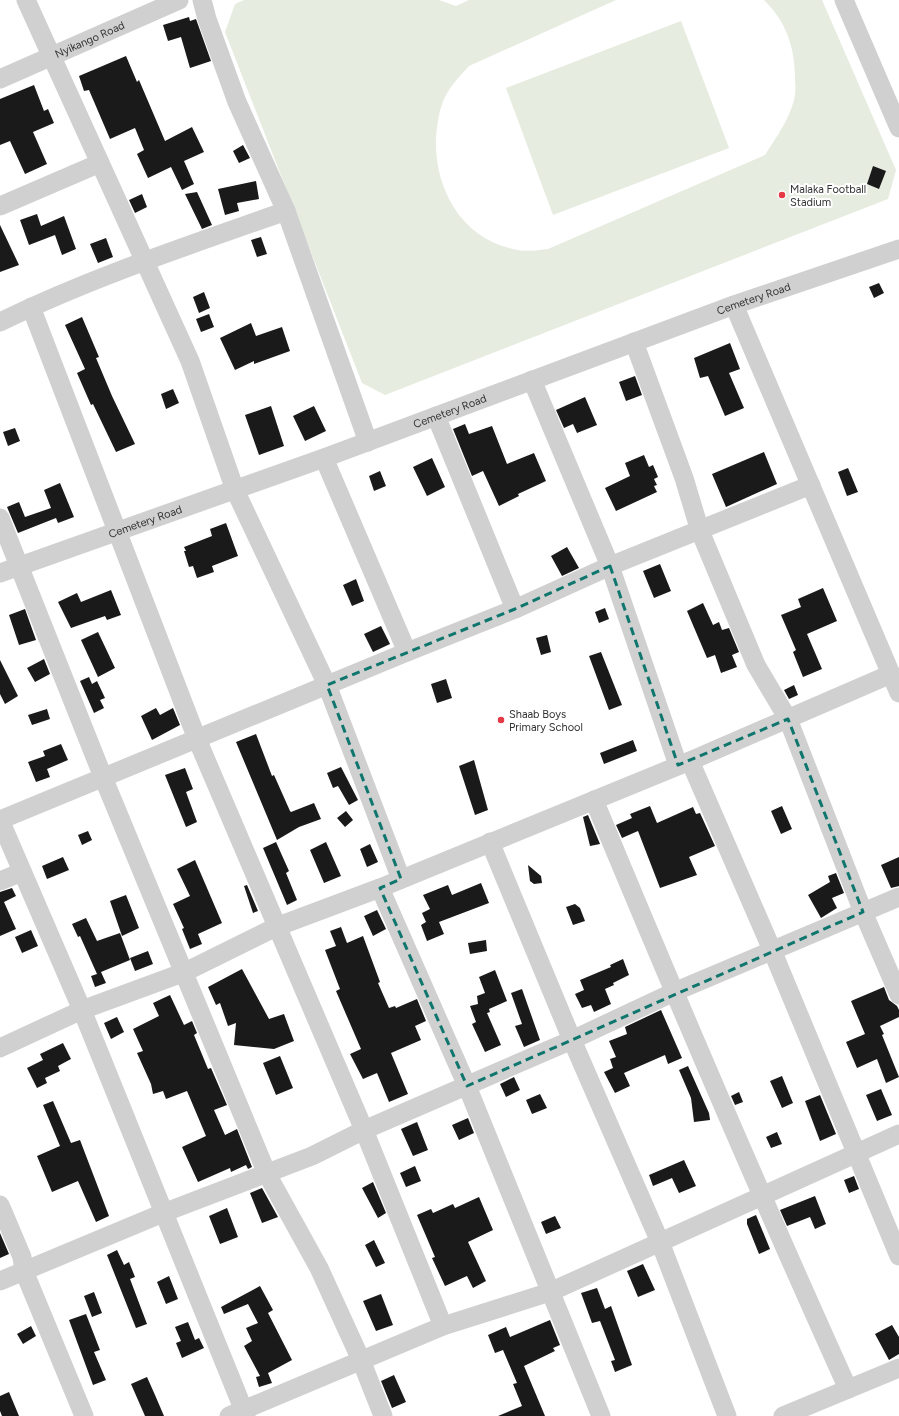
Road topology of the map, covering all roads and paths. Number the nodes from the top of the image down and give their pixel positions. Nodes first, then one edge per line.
1 (26, 0) edge
2 (179, 0) edge
3 (202, 0) edge
4 (844, 0) edge
5 (52, 56) junction
6 (0, 79) edge
7 (899, 128) edge
8 (100, 163) junction
9 (0, 206) edge
10 (286, 211) junction
11 (899, 249) edge
12 (144, 261) junction
13 (734, 305) junction
14 (31, 307) junction
15 (0, 322) edge
16 (634, 342) junction
17 (532, 380) junction
18 (436, 416) junction
19 (368, 442) junction
20 (324, 458) junction
21 (811, 485) junction
22 (235, 490) junction
23 (0, 518) edge
24 (700, 531) junction
25 (116, 532) junction
26 (20, 566) junction
27 (610, 566) junction
28 (0, 573) edge
29 (515, 609) junction
30 (406, 652) junction
31 (891, 674) junction
32 (327, 685) junction
33 (899, 693) edge
34 (788, 719) junction
35 (197, 739) junction
36 (684, 763) junction
37 (103, 777) junction
38 (594, 800) junction
39 (490, 842) junction
40 (22, 872) junction
41 (401, 879) junction
42 (0, 881) edge
43 (380, 888) junction
44 (899, 897) edge
45 (863, 912) junction
46 (276, 927) junction
47 (772, 950) junction
48 (185, 972) junction
49 (674, 992) junction
50 (899, 994) edge
51 (82, 1010) junction
52 (572, 1040) junction
53 (0, 1048) edge
54 (467, 1086) junction
55 (364, 1130) junction
56 (899, 1134) edge
57 (856, 1154) junction
58 (267, 1174) junction
59 (761, 1196) junction
60 (0, 1205) edge
61 (163, 1213) junction
62 (660, 1242) junction
63 (899, 1256) edge
64 (24, 1271) junction
65 (0, 1281) edge
66 (550, 1292) junction
67 (443, 1326) junction
68 (361, 1360) junction
69 (899, 1368) edge
70 (848, 1389) junction
71 (239, 1414) edge
72 (84, 1416) edge
73 (383, 1416) edge
74 (601, 1416) edge
75 (727, 1416) edge
76 (783, 1416) edge

1 - 5 street
2 - 5 street, Nyikango Road
3 - 10 street
4 - 7 street
5 - 6 street, Nyikango Road
5 - 8 street
8 - 9 street
8 - 12 street
10 - 12 street
10 - 19 street
11 - 13 street, Cemetery Road
12 - 14 street
12 - 22 street
13 - 16 street, Cemetery Road
13 - 21 street
14 - 15 street
14 - 25 street
16 - 17 street, Cemetery Road
16 - 24 street
17 - 18 street, Cemetery Road
17 - 27 street
18 - 19 street, Cemetery Road
18 - 29 street
19 - 20 street, Cemetery Road
20 - 22 street, Cemetery Road
20 - 30 street
21 - 24 street
21 - 31 street
22 - 25 street, Cemetery Road
22 - 32 street
23 - 26 street
24 - 27 street
24 - 34 street
25 - 26 street, Cemetery Road
25 - 35 street
26 - 28 street, Cemetery Road
26 - 37 street
27 - 29 street
27 - 36 street
29 - 30 street
30 - 32 street
31 - 33 street
31 - 34 street
32 - 35 street
32 - 41 street
34 - 36 street
34 - 45 street
35 - 37 street
35 - 46 street
36 - 38 street
36 - 47 street
37 - 40 street
37 - 48 street
38 - 39 street
38 - 49 street
39 - 41 street
39 - 52 street
40 - 42 street
40 - 51 street
41 - 43 street
43 - 46 street
43 - 54 street
44 - 45 street
45 - 47 street
45 - 50 street
46 - 48 street
46 - 55 street
47 - 49 street
47 - 57 street
48 - 51 street
48 - 58 street
49 - 52 street
49 - 59 street
51 - 53 street
51 - 61 street
52 - 54 street
52 - 62 street
54 - 55 street
54 - 66 street
55 - 58 street
55 - 67 street
56 - 57 street
57 - 59 street
57 - 63 street
58 - 61 street
58 - 68 street
59 - 62 street
59 - 70 street
60 - 64 street
61 - 64 street
61 - 71 street
62 - 66 street
62 - 75 street
64 - 65 street
64 - 72 street
66 - 67 street
66 - 74 street
67 - 68 street
68 - 71 street
68 - 73 street
69 - 70 street
70 - 76 street

